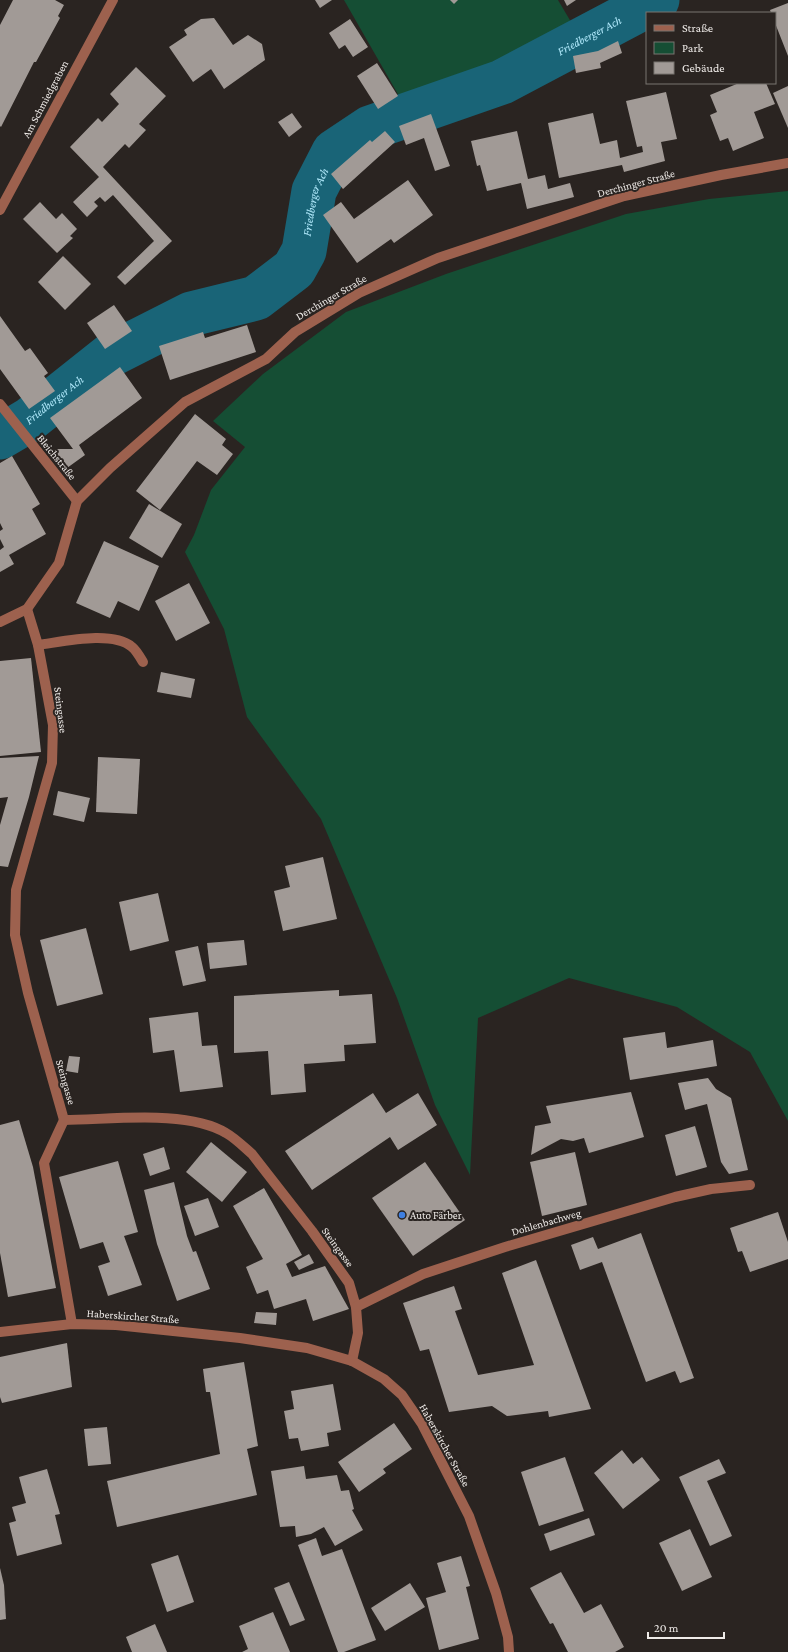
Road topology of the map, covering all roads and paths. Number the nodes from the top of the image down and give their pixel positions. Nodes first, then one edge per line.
1 (113, 0) edge
2 (788, 163) edge
3 (0, 210) edge
4 (3, 409) edge
5 (77, 501) junction
6 (27, 609) junction
7 (0, 622) edge
8 (38, 645) junction
9 (143, 662) dead end
10 (64, 1120) junction
11 (750, 1185) dead end
12 (356, 1307) junction
13 (72, 1324) junction
14 (0, 1332) edge
15 (352, 1361) junction
16 (509, 1652) edge

1 - 3 street, Am Schmiedgraben
2 - 5 street, Derchinger Straße
4 - 5 street, Bleichstraße
5 - 6 street, Derchinger Straße
6 - 7 street, Derchinger Straße
6 - 8 street, Steingasse
8 - 9 street
8 - 10 street, Steingasse
10 - 12 street, Steingasse
10 - 13 street, Haberskircher Straße
11 - 12 street, Dohlenbachweg
12 - 15 street, Steingasse
13 - 14 street, Haberskircher Straße
13 - 15 street, Haberskircher Straße
15 - 16 street, Haberskircher Straße

